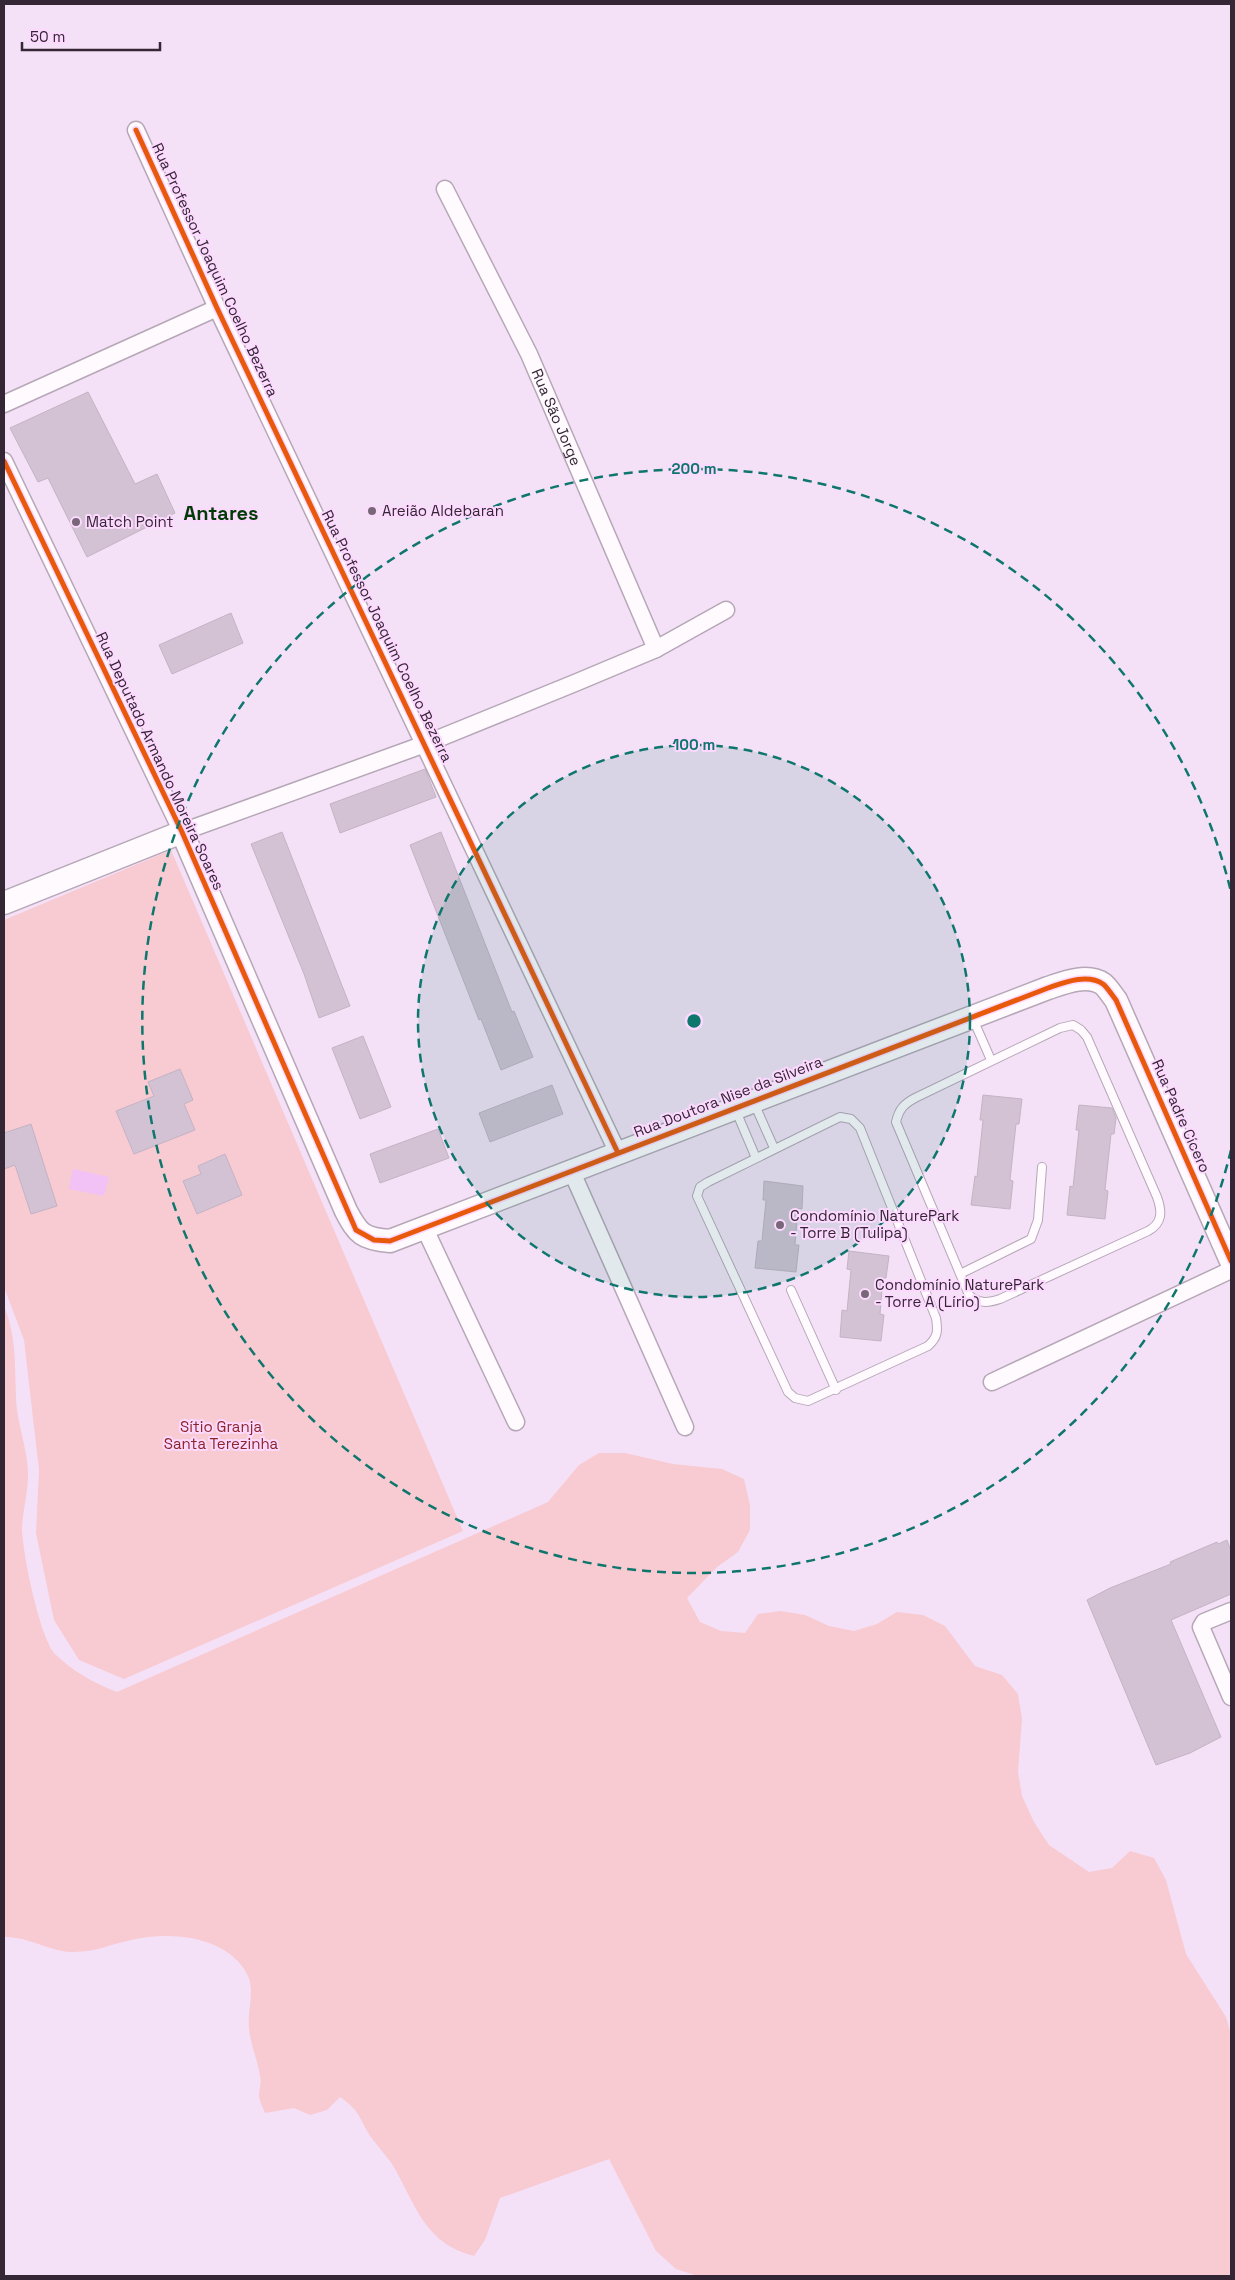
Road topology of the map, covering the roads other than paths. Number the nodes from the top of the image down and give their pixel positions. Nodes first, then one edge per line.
1 (136, 130) dead end
2 (445, 189) dead end
3 (217, 308) junction
4 (4, 404) edge
5 (4, 461) edge
6 (726, 610) dead end
7 (656, 649) junction
8 (425, 744) junction
9 (182, 832) junction
10 (4, 903) edge
11 (1102, 984) joint
12 (972, 1017) junction
13 (991, 1060) junction
14 (744, 1105) junction
15 (774, 1148) junction
16 (618, 1153) junction
17 (756, 1158) junction
18 (1042, 1167) dead end
19 (571, 1170) junction
20 (346, 1211) joint
21 (424, 1227) junction
22 (1231, 1261) edge
23 (1231, 1270) edge
24 (960, 1274) junction
25 (791, 1290) dead end
26 (992, 1382) dead end
27 (836, 1390) junction
28 (516, 1422) dead end
29 (685, 1427) dead end
30 (1231, 1611) edge
31 (1231, 1697) edge

1 - 3 street, Rua Professor Joaquim Coelho Bezerra
2 - 7 street, Rua São Jorge
3 - 4 street
3 - 8 street, Rua Professor Joaquim Coelho Bezerra
5 - 9 street, Rua Deputado Armando Moreira Soares
6 - 7 street
7 - 8 street
8 - 9 street
8 - 16 street, Rua Professor Joaquim Coelho Bezerra
9 - 10 street
9 - 20 street, Rua Deputado Armando Moreira Soares
11 - 12 street, Rua Doutora Nise da Silveira
11 - 22 street, Rua Padre Cícero
12 - 13 lane
12 - 14 street, Rua Doutora Nise da Silveira
13 - 24 lane
13 - 24 lane
14 - 15 lane
14 - 16 street, Rua Doutora Nise da Silveira
14 - 17 lane
15 - 17 lane
15 - 27 lane
16 - 19 street, Rua Doutora Nise da Silveira
17 - 27 lane
18 - 24 lane
19 - 21 street, Rua Doutora Nise da Silveira
19 - 29 street
20 - 21 street, Rua Doutora Nise da Silveira
21 - 28 street
23 - 26 street
25 - 27 lane
30 - 31 street

